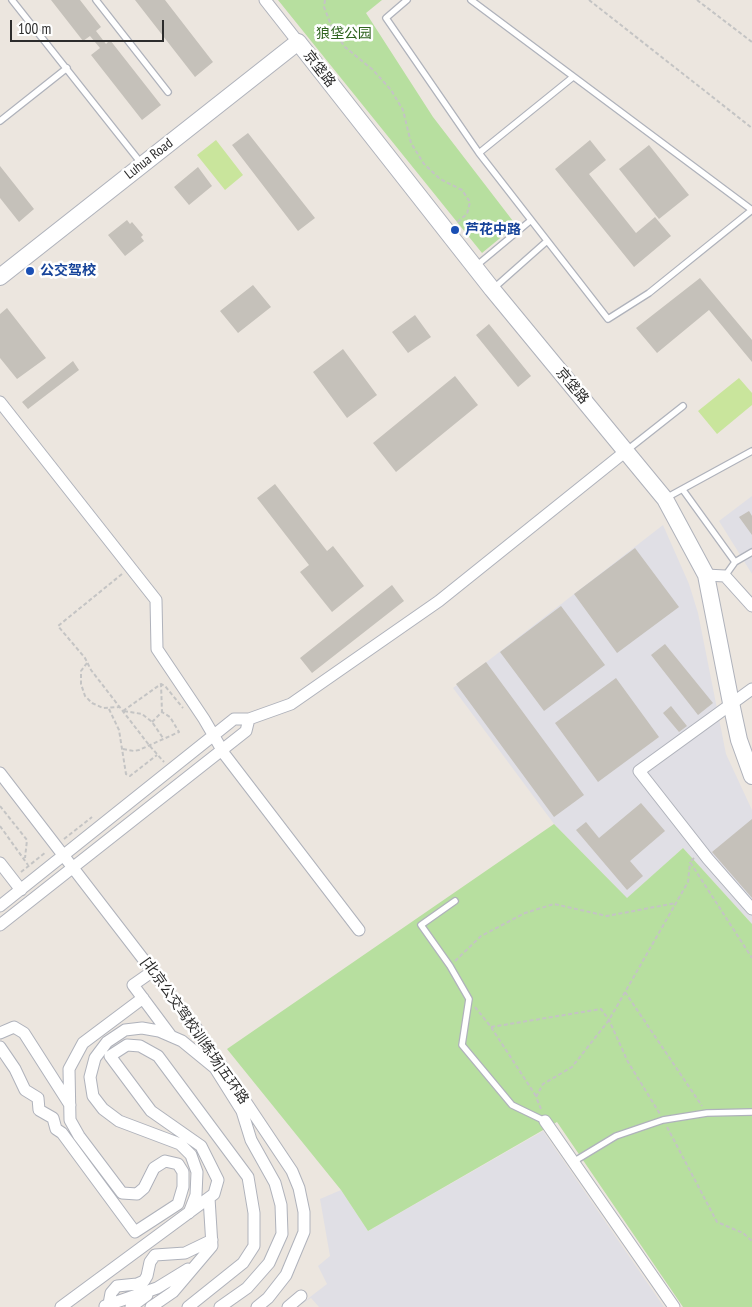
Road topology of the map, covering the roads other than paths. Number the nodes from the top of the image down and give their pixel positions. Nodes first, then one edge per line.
1 (12, 0) edge
2 (96, 0) edge
3 (264, 0) edge
4 (407, 0) edge
5 (471, 0) edge
6 (298, 42) junction
7 (66, 68) junction
8 (573, 77) junction
9 (168, 92) dead end
10 (0, 121) edge
11 (479, 153) junction
12 (142, 164) junction
13 (752, 210) edge
14 (530, 221) junction
15 (547, 241) junction
16 (475, 267) junction
17 (0, 277) edge
18 (492, 289) junction
19 (0, 402) edge
20 (683, 406) dead end
21 (626, 451) junction
22 (752, 451) edge
23 (682, 490) junction
24 (665, 499) junction
25 (752, 552) edge
26 (735, 562) junction
27 (706, 575) junction
28 (724, 576) junction
29 (752, 606) edge
30 (752, 689) edge
31 (731, 704) junction
32 (249, 719) junction
33 (214, 736) junction
34 (222, 750) junction
35 (0, 773) edge
36 (752, 776) edge
37 (64, 855) junction
38 (0, 863) edge
39 (74, 866) junction
40 (21, 890) junction
41 (456, 901) dead end
42 (0, 906) edge
43 (752, 909) edge
44 (0, 925) edge
45 (359, 930) dead end
46 (153, 971) junction
47 (143, 998) junction
48 (0, 1034) edge
49 (171, 1036) junction
50 (0, 1048) edge
51 (70, 1105) junction
52 (752, 1112) edge
53 (545, 1121) joint
54 (573, 1162) junction
55 (209, 1198) junction
56 (189, 1213) junction
57 (212, 1240) junction
58 (200, 1262) junction
59 (157, 1288) junction
60 (301, 1296) dead end
61 (106, 1305) edge
62 (61, 1307) edge
63 (131, 1307) edge
64 (151, 1307) edge
65 (188, 1307) edge
66 (220, 1307) edge
67 (257, 1307) edge
68 (288, 1307) edge
69 (674, 1307) edge

1 - 7 lane
2 - 9 lane
3 - 6 street
4 - 11 lane
5 - 8 lane
6 - 12 street, Luhua Road
6 - 16 street, 京垡路
7 - 10 lane
7 - 12 lane
8 - 11 lane
8 - 13 lane
11 - 14 lane
12 - 17 street, Luhua Road
13 - 15 lane
14 - 15 lane
14 - 16 lane
15 - 18 lane
16 - 18 street, 京垡路
18 - 21 street, 京垡路
19 - 33 street
20 - 21 lane
21 - 24 street, 京垡路
21 - 32 street
22 - 23 lane
23 - 24 lane
23 - 26 lane
24 - 27 street, 京垡路
25 - 26 lane
26 - 28 lane
27 - 28 street
27 - 31 street, 京垡路
28 - 29 street
30 - 31 street
31 - 36 street, 京垡路
31 - 43 street
32 - 33 street
32 - 34 street
33 - 34 street
33 - 37 street
34 - 39 street
34 - 45 street
35 - 37 street, [北京公交驾校训练场]五环路
37 - 39 street, [北京公交驾校训练场]五环路
37 - 40 street
38 - 40 street
39 - 44 street
39 - 46 street, [北京公交驾校训练场]五环路
40 - 42 street
41 - 53 lane
46 - 47 street
46 - 67 street, [北京公交驾校训练场]五环路
47 - 49 street
47 - 51 street
48 - 51 street
49 - 56 street
49 - 66 street
50 - 51 street
52 - 54 lane
53 - 54 street
54 - 69 street
55 - 56 street
55 - 57 street
55 - 65 street
56 - 62 street
57 - 58 street
57 - 61 street
58 - 59 street
58 - 64 street
59 - 61 street
59 - 63 street
60 - 68 street

